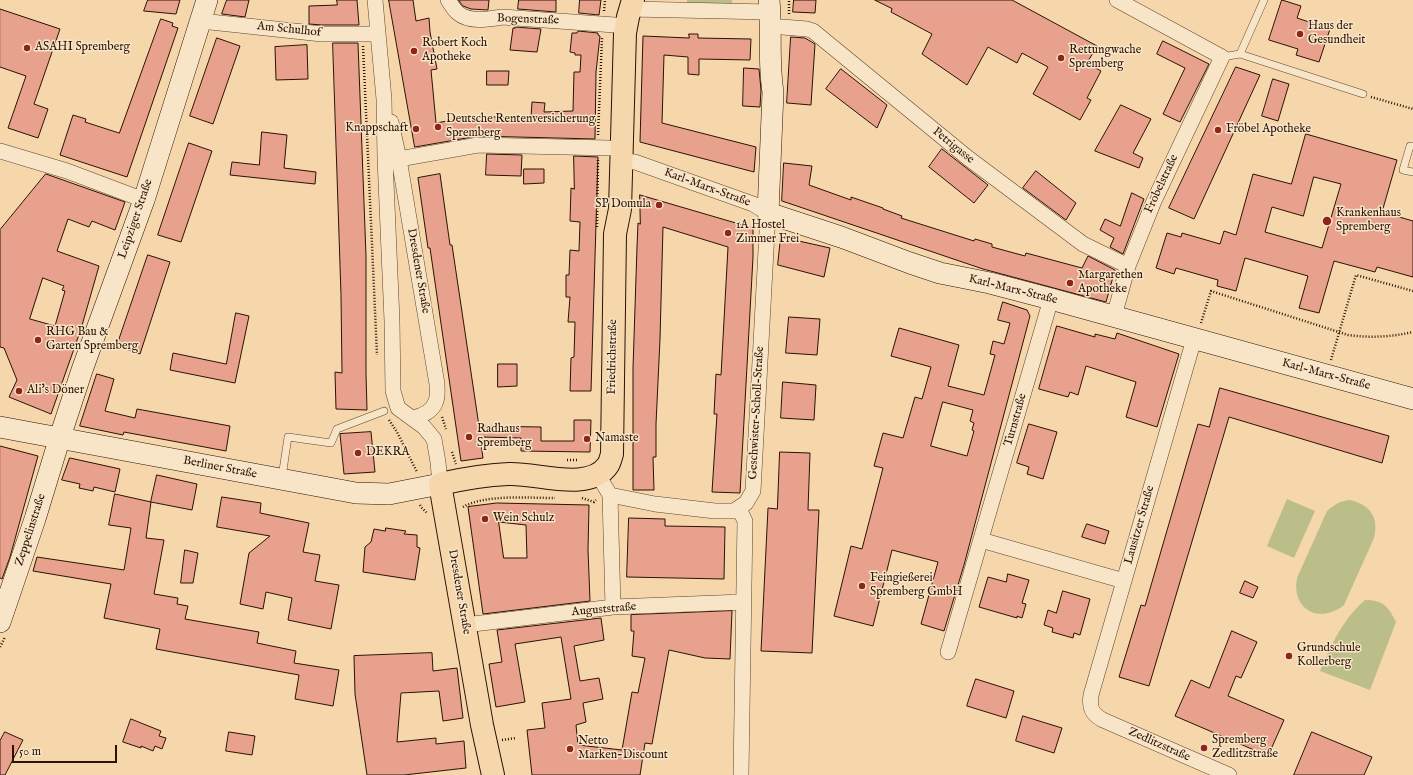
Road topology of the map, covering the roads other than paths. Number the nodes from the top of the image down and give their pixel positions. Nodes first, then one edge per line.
1 (207, 0) edge
2 (375, 0) edge
3 (448, 0) edge
4 (1118, 0) edge
5 (1264, 0) edge
6 (628, 3) edge
7 (777, 16) edge
8 (201, 21) junction
9 (609, 25) junction
10 (378, 34) junction
11 (1240, 54) junction
12 (1222, 57) junction
13 (1363, 94) road end
14 (384, 114) junction
15 (1413, 146) edge
16 (0, 151) edge
17 (610, 152) junction
18 (399, 159) junction
19 (1413, 172) edge
20 (144, 200) junction
21 (768, 213) junction
22 (1128, 266) junction
23 (1050, 299) junction
24 (1114, 316) junction
25 (1197, 333) junction
26 (1413, 399) edge
27 (384, 411) road end
28 (413, 418) junction
29 (0, 427) edge
30 (60, 437) junction
31 (598, 475) junction
32 (440, 476) junction
33 (281, 480) junction
34 (610, 495) junction
35 (739, 509) junction
36 (981, 540) junction
37 (1124, 581) junction
38 (743, 602) junction
39 (613, 607) junction
40 (0, 622) edge
41 (465, 625) junction
42 (948, 652) dead end
43 (1092, 711) joint
44 (492, 775) edge
45 (741, 775) edge
46 (1229, 775) edge

1 - 8 main road, Leipziger Straße
2 - 10 street, Dresdener Straße
3 - 9 street, Bogenstraße
4 - 12 street
5 - 11 lane
6 - 7 street, Petrigasse
6 - 9 main road, Friedrichstraße
6 - 17 main road, Friedrichstraße
7 - 21 main road, Geschwister-Scholl-Straße
7 - 22 street, Petrigasse
8 - 10 street, Am Schulhof
8 - 20 main road, Leipziger Straße
9 - 17 main road, Friedrichstraße
10 - 14 street, Dresdener Straße
11 - 12 lane
11 - 13 lane
12 - 22 street, Fröbelstraße
14 - 18 street, Dresdener Straße
14 - 28 street, Dresdener Straße
15 - 19 lane
16 - 20 street
17 - 18 street, Karl-Marx-Straße
17 - 21 street, Karl-Marx-Straße
17 - 31 main road, Friedrichstraße
18 - 28 street, Dresdener Straße
20 - 30 main road, Leipziger Straße
21 - 23 main road, Karl-Marx-Straße
21 - 35 street, Geschwister-Scholl-Straße
22 - 24 street, Fröbelstraße
23 - 24 main road, Karl-Marx-Straße
23 - 36 street, Turnstraße
24 - 25 main road, Karl-Marx-Straße
25 - 26 main road, Karl-Marx-Straße
25 - 37 street, Lausitzer Straße
27 - 33 lane
28 - 32 street, Dresdener Straße
29 - 30 main road, Berliner Straße
30 - 33 main road, Berliner Straße
30 - 40 main road, Zeppelinstraße
31 - 32 main road
31 - 34 street
32 - 33 main road, Berliner Straße
32 - 41 main road, Dresdener Straße
34 - 35 street
34 - 39 street
35 - 38 street
36 - 37 street
36 - 42 street, Turnstraße
37 - 43 street, Lausitzer Straße
38 - 39 street, Auguststraße
38 - 45 street
39 - 41 street, Auguststraße
41 - 44 main road, Dresdener Straße
43 - 46 street, Zedlitzstraße

